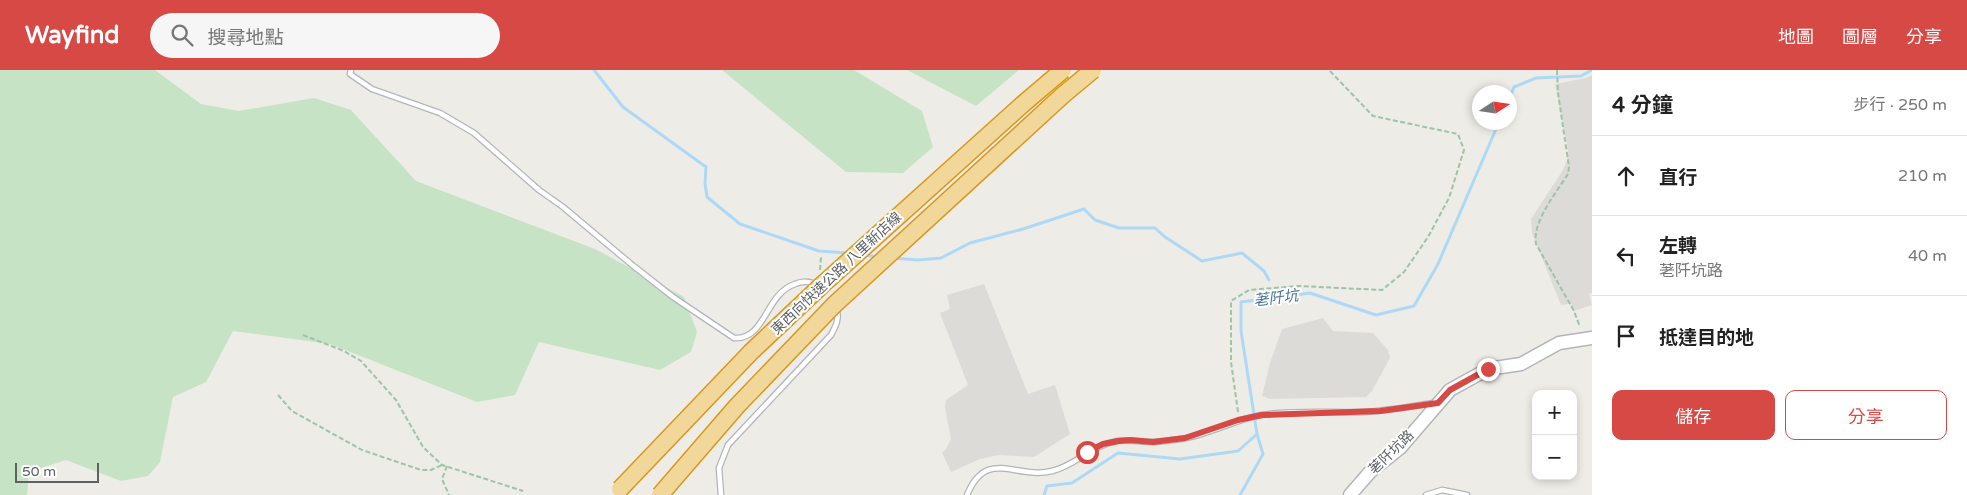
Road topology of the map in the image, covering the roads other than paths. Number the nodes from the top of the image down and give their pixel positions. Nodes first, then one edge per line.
1 (351, 70) edge
2 (1063, 70) edge
3 (1092, 70) edge
4 (825, 289) dead end
5 (833, 298) dead end
6 (1587, 339) edge
7 (1438, 403) junction
8 (620, 489) dead end
9 (660, 495) edge
10 (721, 495) edge
11 (968, 495) edge
12 (1350, 495) edge
13 (1426, 495) edge
14 (1467, 495) edge

1 - 4 lane
2 - 8 highway, 東西向快速公路 八里新店線, bridge
3 - 9 highway, 東西向快速公路 八里新店線, bridge
5 - 10 lane
6 - 7 street, 荖阡坑路
7 - 11 lane
7 - 12 street, 荖阡坑路
13 - 14 lane

